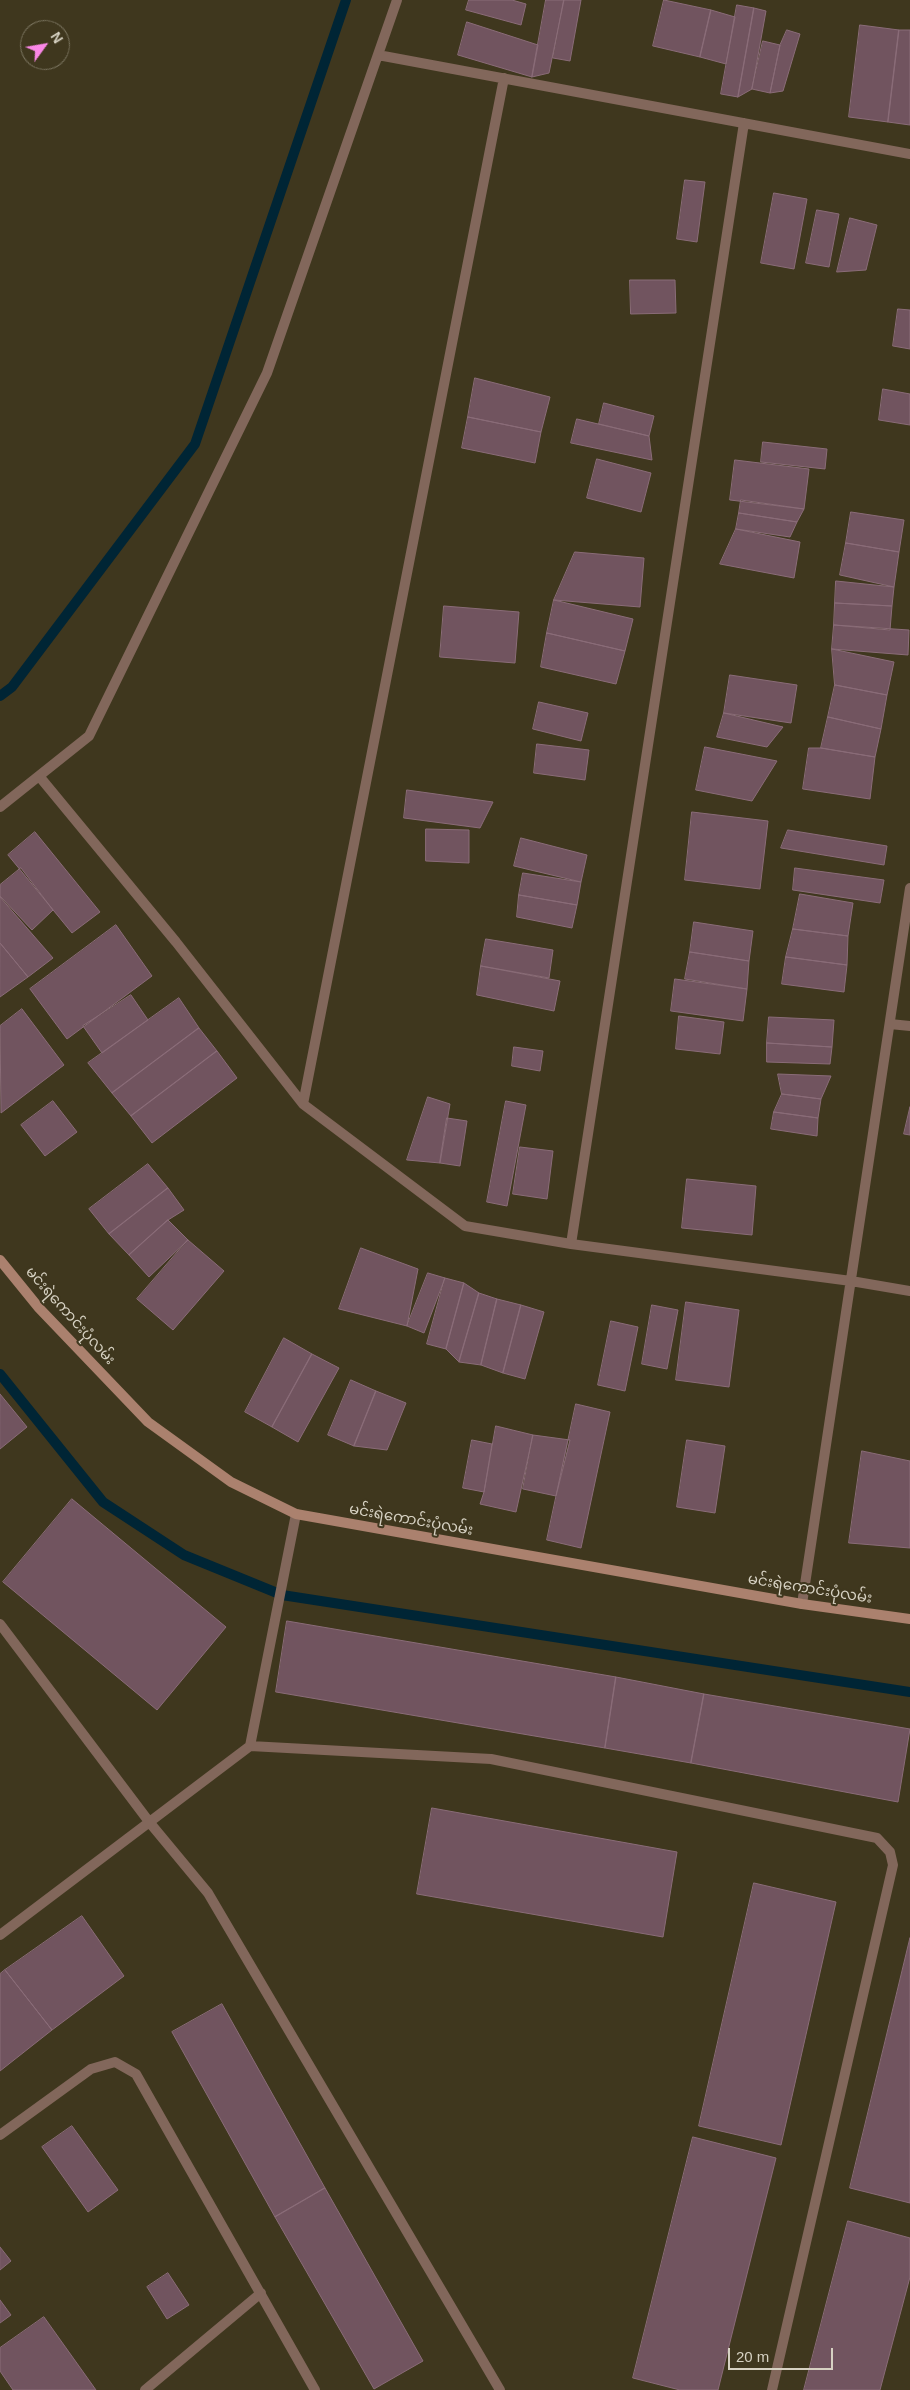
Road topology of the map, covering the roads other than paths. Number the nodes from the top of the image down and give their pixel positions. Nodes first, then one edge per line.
1 (397, 0) edge
2 (378, 55) junction
3 (504, 78) junction
4 (744, 124) junction
5 (910, 154) edge
6 (39, 776) junction
7 (0, 807) edge
8 (910, 888) edge
9 (890, 1024) junction
10 (910, 1026) edge
11 (303, 1104) junction
12 (571, 1244) junction
13 (0, 1260) edge
14 (851, 1281) junction
15 (910, 1291) edge
16 (296, 1514) junction
17 (802, 1604) junction
18 (910, 1619) edge
19 (0, 1624) edge
20 (250, 1746) junction
21 (150, 1822) junction
22 (0, 1935) edge
23 (0, 2135) edge
24 (261, 2293) junction
25 (145, 2390) edge
26 (315, 2390) edge
27 (500, 2390) edge
28 (772, 2390) edge

1 - 2 street
2 - 3 street
2 - 6 street
3 - 4 street
3 - 11 street
4 - 5 street
4 - 12 street
6 - 7 street
6 - 11 street
8 - 9 street
9 - 10 street
9 - 14 street
11 - 12 street
12 - 14 street
13 - 16 street, မင်းရဲကောင်းပုံလမ်း
14 - 15 street
14 - 17 street
16 - 17 street, မင်းရဲကောင်းပုံလမ်း
16 - 20 street
17 - 18 street, မင်းရဲကောင်းပုံလမ်း
19 - 21 street
20 - 21 street
20 - 28 street
21 - 22 street
21 - 27 street
23 - 24 street
24 - 25 street
24 - 26 street

